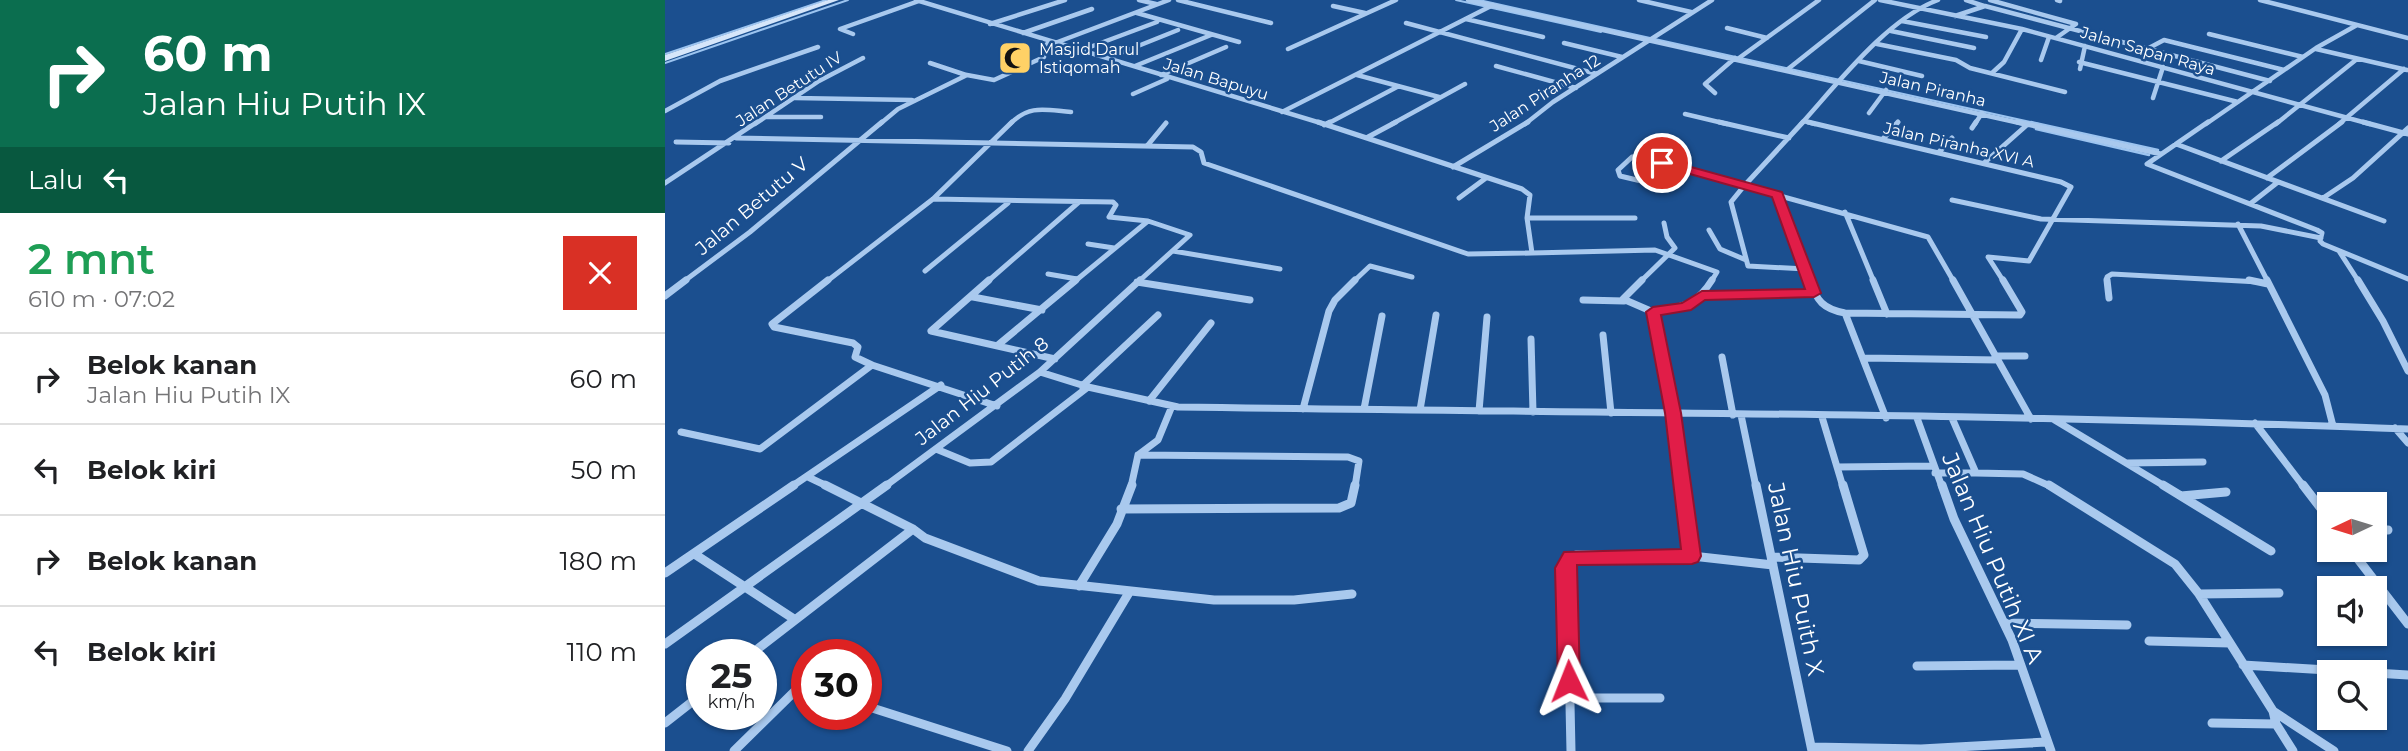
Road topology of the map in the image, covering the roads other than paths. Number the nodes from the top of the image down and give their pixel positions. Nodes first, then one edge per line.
1 (835, 0) edge
2 (918, 0) edge
3 (1065, 0) edge
4 (1139, 0) edge
5 (1169, 0) edge
6 (1178, 0) edge
7 (1396, 0) edge
8 (1468, 0) edge
9 (1639, 0) edge
10 (1712, 0) edge
11 (1819, 0) edge
12 (1877, 0) edge
13 (1938, 0) edge
14 (1966, 0) edge
15 (1990, 0) edge
16 (2260, 0) edge
17 (1157, 4) junction
18 (1493, 5) junction
19 (1333, 6) dead end
20 (1985, 6) junction
21 (1916, 8) junction
22 (1093, 9) dead end
23 (1692, 12) junction
24 (1136, 13) junction
25 (1365, 13) junction
26 (1955, 16) junction
27 (1465, 19) junction
28 (1902, 21) junction
29 (1157, 22) dead end
30 (1271, 23) dead end
31 (1406, 23) dead end
32 (990, 24) junction
33 (2357, 25) junction
34 (1727, 28) dead end
35 (2022, 29) junction
36 (1178, 30) dead end
37 (2072, 30) junction
38 (1891, 31) junction
39 (1441, 32) junction
40 (853, 34) dead end
41 (1022, 34) junction
42 (1211, 34) junction
43 (2209, 34) dead end
44 (1543, 37) dead end
45 (1767, 37) junction
46 (1986, 37) dead end
47 (2049, 37) junction
48 (2055, 38) junction
49 (2408, 38) edge
50 (1650, 39) junction
51 (1238, 42) dead end
52 (1053, 43) junction
53 (1563, 43) dead end
54 (1877, 44) junction
55 (2085, 46) junction
56 (817, 47) dead end
57 (1226, 47) dead end
58 (1974, 48) dead end
59 (2316, 48) junction
60 (2147, 49) junction
61 (1082, 50) junction
62 (1288, 50) dead end
63 (1622, 57) junction
64 (2303, 57) junction
65 (665, 58) edge
66 (863, 58) dead end
67 (1107, 58) junction
68 (1737, 58) junction
69 (2357, 59) junction
70 (2041, 60) dead end
71 (1859, 61) junction
72 (2079, 62) junction
73 (930, 63) dead end
74 (1496, 66) dead end
75 (1134, 67) junction
76 (2163, 67) junction
77 (1788, 69) junction
78 (2080, 69) dead end
79 (2406, 70) edge
80 (2284, 71) junction
81 (1992, 73) junction
82 (1597, 74) junction
83 (967, 75) junction
84 (1160, 75) junction
85 (1357, 75) junction
86 (1922, 76) dead end
87 (2007, 77) junction
88 (1168, 78) junction
89 (1839, 80) junction
90 (2158, 81) junction
91 (2270, 81) junction
92 (1465, 84) dead end
93 (2004, 85) dead end
94 (1398, 86) junction
95 (1576, 88) junction
96 (1886, 90) junction
97 (2065, 92) dead end
98 (2254, 92) junction
99 (1715, 93) dead end
100 (1133, 94) dead end
101 (1440, 97) junction
102 (794, 98) junction
103 (2153, 98) dead end
104 (913, 100) junction
105 (2238, 102) junction
106 (2299, 105) junction
107 (665, 111) edge
108 (1071, 112) dead end
109 (1282, 112) junction
110 (1869, 113) dead end
111 (1982, 113) junction
112 (1685, 114) dead end
113 (766, 117) junction
114 (821, 117) dead end
115 (2347, 118) junction
116 (1804, 121) junction
117 (1898, 122) dead end
118 (1166, 123) dead end
119 (2028, 124) junction
120 (1323, 125) junction
121 (1972, 128) dead end
122 (2406, 131) edge
123 (1368, 137) junction
124 (736, 138) junction
125 (1789, 138) junction
126 (1952, 138) dead end
127 (859, 139) junction
128 (1882, 139) junction
129 (675, 142) dead end
130 (988, 142) junction
131 (730, 143) junction
132 (2176, 144) junction
133 (1147, 146) junction
134 (1939, 152) junction
135 (2161, 154) junction
136 (2221, 161) junction
137 (1984, 163) junction
138 (1453, 167) junction
139 (1486, 178) junction
140 (2267, 178) junction
141 (2278, 182) junction
142 (666, 185) edge
143 (1744, 186) junction
144 (1671, 188) dead end
145 (1778, 194) junction
146 (1459, 198) dead end
147 (2323, 198) junction
148 (933, 199) junction
149 (1952, 200) dead end
150 (1009, 202) junction
151 (1079, 202) junction
152 (2250, 204) junction
153 (1845, 212) junction
154 (1528, 218) junction
155 (1635, 218) dead end
156 (2054, 220) junction
157 (1148, 221) junction
158 (2385, 221) dead end
159 (1664, 223) dead end
160 (2238, 225) junction
161 (1709, 230) dead end
162 (2321, 239) junction
163 (1088, 244) dead end
164 (1114, 248) junction
165 (1173, 251) junction
166 (2339, 251) junction
167 (1531, 253) junction
168 (1669, 257) junction
169 (1746, 260) junction
170 (1280, 269) dead end
171 (1806, 269) junction
172 (925, 271) dead end
173 (1048, 274) dead end
174 (1412, 277) dead end
175 (1077, 279) junction
176 (2408, 279) edge
177 (1137, 282) junction
178 (2269, 284) junction
179 (1814, 293) junction
180 (665, 296) edge
181 (1702, 296) junction
182 (973, 297) junction
183 (2109, 298) dead end
184 (1250, 300) dead end
185 (1583, 300) dead end
186 (1624, 302) junction
187 (1042, 310) junction
188 (1653, 312) junction
189 (1845, 313) junction
190 (1887, 314) junction
191 (1158, 315) dead end
192 (1436, 315) dead end
193 (1382, 316) dead end
194 (1975, 316) junction
195 (1487, 317) dead end
196 (1211, 323) dead end
197 (1602, 335) dead end
198 (1531, 339) dead end
199 (998, 345) junction
200 (2399, 354) junction
201 (1722, 356) dead end
202 (2025, 356) dead end
203 (2408, 356) edge
204 (1864, 358) junction
205 (1996, 358) junction
206 (1055, 359) junction
207 (872, 365) junction
208 (2408, 371) edge
209 (1040, 372) junction
210 (941, 385) junction
211 (1085, 386) junction
212 (1149, 401) junction
213 (997, 406) junction
214 (1172, 406) junction
215 (1303, 409) junction
216 (1363, 409) junction
217 (1420, 410) junction
218 (1479, 411) junction
219 (1533, 412) junction
220 (1611, 413) junction
221 (1673, 413) junction
222 (1737, 415) junction
223 (1822, 417) junction
224 (1886, 418) junction
225 (1917, 418) junction
226 (1952, 418) junction
227 (2031, 419) junction
228 (2052, 419) junction
229 (2255, 423) junction
230 (2333, 426) junction
231 (2395, 428) junction
232 (2408, 429) edge
233 (681, 432) dead end
234 (2408, 443) edge
235 (936, 449) junction
236 (1138, 456) junction
237 (2203, 462) dead end
238 (2126, 463) junction
239 (1837, 467) junction
240 (1933, 469) junction
241 (1976, 473) junction
242 (809, 477) junction
243 (2226, 492) dead end
244 (2180, 496) junction
245 (862, 502) junction
246 (2317, 503) edge
247 (1121, 509) junction
248 (913, 529) junction
249 (2271, 551) dead end
250 (696, 555) junction
251 (1692, 556) junction
252 (1772, 561) junction
253 (2360, 562) edge
254 (665, 573) edge
255 (1079, 586) junction
256 (746, 588) junction
257 (1131, 591) junction
258 (2279, 593) dead end
259 (1352, 594) dead end
260 (2199, 594) junction
261 (794, 619) junction
262 (2004, 623) junction
263 (2408, 624) edge
264 (2127, 625) dead end
265 (769, 639) edge
266 (2150, 641) dead end
267 (2229, 643) junction
268 (665, 644) edge
269 (2020, 665) junction
270 (2243, 665) junction
271 (1917, 666) dead end
272 (2317, 669) edge
273 (2387, 674) edge
274 (2408, 675) edge
275 (791, 695) edge
276 (1569, 698) junction
277 (1660, 698) dead end
278 (686, 707) edge
279 (882, 711) edge
280 (2273, 711) junction
281 (665, 723) edge
282 (2212, 723) dead end
283 (2276, 724) junction
284 (2049, 747) edge
285 (1812, 749) edge
286 (734, 751) edge
287 (1007, 751) edge
288 (1028, 751) edge
289 (1571, 751) edge
290 (2293, 751) edge
291 (2334, 751) edge

1 - 65 main road
2 - 32 street, Jalan Bapuyu
2 - 40 street
3 - 32 street
4 - 17 street
5 - 17 street
6 - 30 street
7 - 25 street
8 - 18 street, Jalan Piranha
9 - 23 street
10 - 23 street, Jalan Piranha 12
11 - 45 street
12 - 21 street, Jalan Sapan Raya
12 - 77 street
13 - 21 street
14 - 20 street
15 - 37 street
16 - 33 street
17 - 24 street
18 - 27 street, Jalan Bapuyu
18 - 50 street, Jalan Piranha
19 - 25 street
20 - 26 street
20 - 37 street
21 - 26 street, Jalan Sapan Raya
21 - 28 street
22 - 41 street
23 - 50 street, Jalan Piranha 12
24 - 42 street
24 - 52 street
25 - 62 street
26 - 35 street, Jalan Sapan Raya
27 - 39 street, Jalan Bapuyu
27 - 44 street
28 - 38 street
28 - 46 street
29 - 61 street
31 - 39 street
32 - 41 street, Jalan Bapuyu
33 - 49 street
33 - 59 street
34 - 45 street
35 - 47 street, Jalan Sapan Raya
35 - 81 street
36 - 67 street
37 - 48 street
37 - 60 street
38 - 54 street
38 - 58 street
39 - 82 street
39 - 85 street, Jalan Bapuyu
41 - 52 street, Jalan Bapuyu
42 - 51 street
42 - 75 street
43 - 64 street
45 - 68 street
47 - 48 street, Jalan Sapan Raya
47 - 70 street
48 - 55 street, Jalan Sapan Raya
50 - 63 street, Jalan Piranha 12
50 - 68 street, Jalan Piranha
52 - 61 street, Jalan Bapuyu
52 - 83 street
53 - 63 street
54 - 71 street
54 - 81 street
55 - 72 street
55 - 76 street, Jalan Sapan Raya
56 - 107 street
57 - 84 street
59 - 64 street
59 - 69 street
60 - 80 street
60 - 91 street
61 - 67 street, Jalan Bapuyu
63 - 82 street, Jalan Piranha 12
64 - 80 street
66 - 102 street, Jalan Betutu IV
67 - 75 street, Jalan Bapuyu
68 - 77 street, Jalan Piranha
68 - 99 street
69 - 79 street
69 - 106 street
71 - 86 street
71 - 89 street
72 - 78 street
72 - 90 street
73 - 83 street
74 - 95 street
75 - 84 street, Jalan Bapuyu
76 - 90 street
76 - 98 street, Jalan Sapan Raya
77 - 89 street, Jalan Piranha
79 - 115 street
80 - 91 street
81 - 87 street
82 - 95 street, Jalan Piranha 12
83 - 104 street
84 - 88 street, Jalan Bapuyu
85 - 94 street
85 - 109 street, Jalan Bapuyu
87 - 93 street
87 - 97 street
88 - 100 street
88 - 109 street, Jalan Bapuyu
89 - 96 street, Jalan Piranha
89 - 116 street
90 - 103 street
90 - 105 street
91 - 98 street
92 - 101 street
94 - 101 street
94 - 120 street
95 - 138 street, Jalan Piranha 12
96 - 110 street
96 - 111 street, Jalan Piranha
98 - 105 street
98 - 106 street, Jalan Sapan Raya
101 - 123 street
102 - 104 street
102 - 113 street, Jalan Betutu IV
104 - 127 street, Jalan Betutu V
105 - 132 street
106 - 115 street, Jalan Sapan Raya
106 - 136 street
108 - 130 street
109 - 120 street
111 - 119 street, Jalan Piranha
111 - 121 street
112 - 125 street
113 - 114 street
113 - 124 street, Jalan Betutu IV
115 - 122 street, Jalan Sapan Raya
115 - 140 street
116 - 125 street
116 - 128 street, Jalan Piranha XVI A
117 - 128 street
118 - 133 street
119 - 135 street, Jalan Piranha
119 - 137 street
120 - 123 street
122 - 147 street
123 - 138 street
124 - 127 street
124 - 131 street, Jalan Betutu IV
125 - 143 street
126 - 134 street
127 - 130 street
127 - 180 street, Jalan Betutu V
128 - 134 street, Jalan Piranha XVI A
129 - 131 street
130 - 133 street
130 - 148 street
131 - 142 street, Jalan Betutu IV
132 - 135 street
132 - 136 street
133 - 167 street
134 - 137 street, Jalan Piranha XVI A
135 - 152 street
136 - 140 street
137 - 156 street, Jalan Piranha XVI A
138 - 139 street
139 - 146 street
139 - 154 street
140 - 141 street
141 - 147 street
141 - 152 street
143 - 144 street
143 - 145 street
143 - 169 street
145 - 153 street
145 - 171 street
147 - 158 street
148 - 150 street
148 - 207 street
149 - 156 street
150 - 151 street
150 - 172 street
151 - 157 street
151 - 182 street
152 - 162 street
153 - 190 street
153 - 194 street
154 - 155 street
154 - 167 street
156 - 160 street
156 - 194 street
157 - 164 street
157 - 165 street, Jalan Hiu Putih 8
159 - 168 street
160 - 162 street
160 - 178 street
161 - 169 street
162 - 166 street
163 - 164 street
164 - 175 street
165 - 170 street
165 - 177 street, Jalan Hiu Putih 8
166 - 176 street
166 - 200 street
167 - 168 street
168 - 181 street
168 - 186 street
169 - 171 street
171 - 179 street
173 - 175 street
174 - 215 street
175 - 187 street
177 - 184 street
177 - 206 street, Jalan Hiu Putih 8
178 - 183 street
178 - 230 street
179 - 181 street
179 - 189 street
181 - 188 street
182 - 187 street
182 - 199 street
185 - 186 street
186 - 188 street
187 - 199 street
188 - 221 street
189 - 190 street
189 - 204 street
190 - 194 street
191 - 211 street
192 - 217 street
193 - 216 street
194 - 205 street
195 - 218 street
196 - 212 street
197 - 220 street
198 - 219 street
199 - 206 street
200 - 203 street
200 - 208 street
201 - 222 street, Jalan Hiu Puith X
202 - 205 street
204 - 205 street
204 - 224 street
205 - 227 street
206 - 209 street, Jalan Hiu Putih 8
207 - 210 street
207 - 233 street
209 - 211 street
209 - 213 street, Jalan Hiu Putih 8
210 - 213 street
210 - 242 street
211 - 212 street
211 - 235 street
212 - 214 street
213 - 235 street, Jalan Hiu Putih 8
214 - 215 street
214 - 236 street
215 - 216 street
216 - 217 street
217 - 218 street
218 - 219 street
219 - 220 street
220 - 221 street
221 - 222 street
221 - 251 street
222 - 223 street
222 - 252 street, Jalan Hiu Puith X
223 - 224 street
223 - 239 street
224 - 225 street
225 - 226 street
225 - 240 street, Jalan Hiu Putih XI A
226 - 227 street
226 - 241 street
227 - 228 street
228 - 229 street
228 - 238 street
229 - 230 street
229 - 246 street
230 - 231 street
231 - 232 street
231 - 234 street
235 - 245 street, Jalan Hiu Putih 8
236 - 247 street
236 - 247 street
237 - 238 street
238 - 244 street
239 - 240 street
239 - 252 street
240 - 241 street
240 - 262 street, Jalan Hiu Putih XI A
241 - 260 street
242 - 245 street
242 - 250 street
243 - 244 street
244 - 249 street
245 - 248 street
245 - 256 street, Jalan Hiu Putih 8
247 - 255 street
248 - 255 street
248 - 261 street
250 - 254 street
250 - 256 street
251 - 252 street
251 - 276 street
252 - 285 street, Jalan Hiu Puith X
253 - 263 street
255 - 257 street
256 - 261 street
256 - 268 street, Jalan Hiu Putih 8
257 - 259 street
257 - 288 street
258 - 260 street
260 - 267 street
261 - 265 street
262 - 264 street
262 - 269 street, Jalan Hiu Putih XI A
266 - 267 street
267 - 270 street
269 - 271 street
269 - 284 street, Jalan Hiu Putih XI A
270 - 272 street
270 - 280 street
273 - 274 street
275 - 286 street
276 - 277 street
276 - 289 street
278 - 281 street
279 - 287 street
280 - 283 street
280 - 291 street
282 - 283 street
283 - 290 street
284 - 285 street

